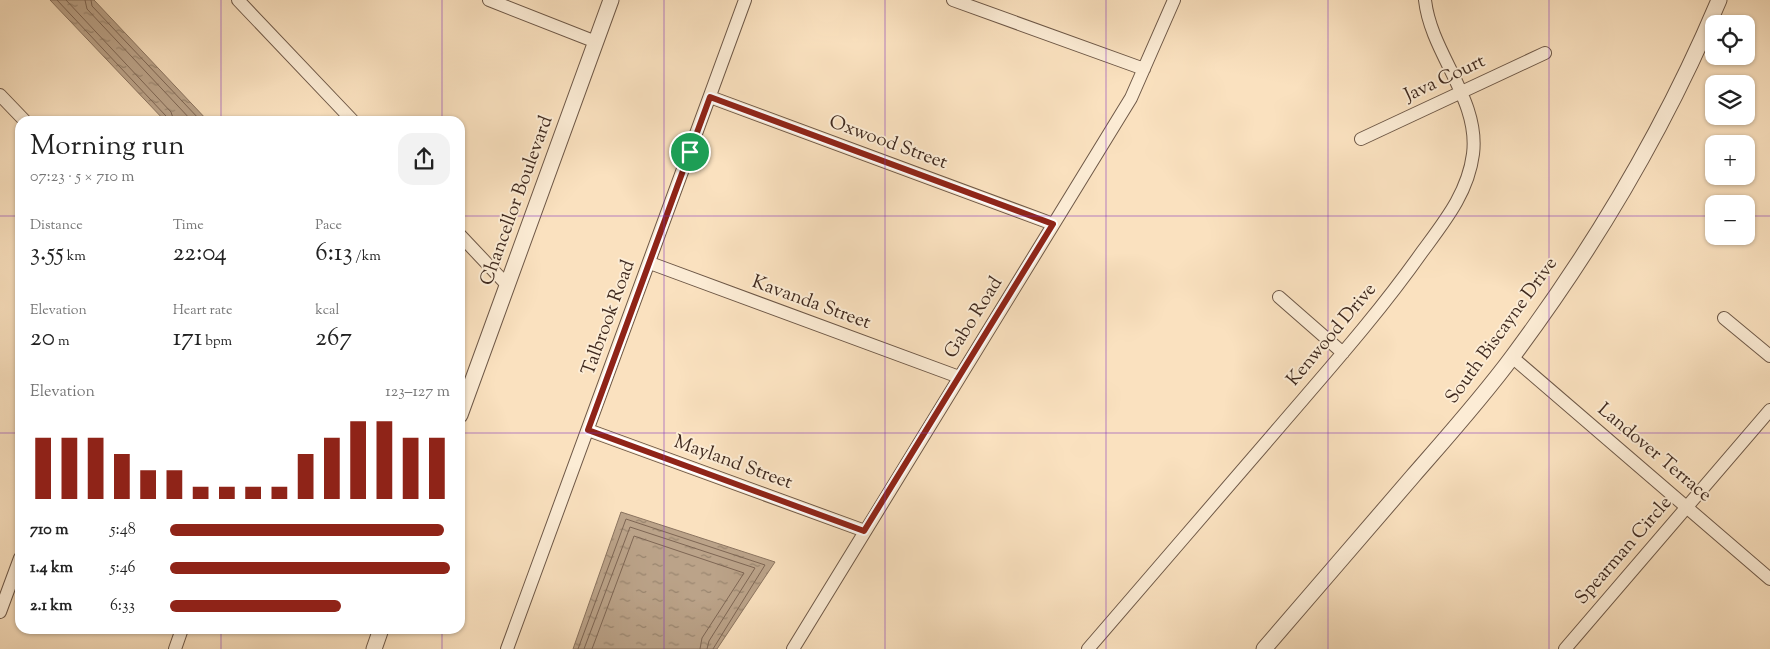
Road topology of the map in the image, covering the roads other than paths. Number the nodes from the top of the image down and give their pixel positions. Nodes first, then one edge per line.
1 (238, 0) edge
2 (489, 0) edge
3 (611, 0) edge
4 (746, 0) edge
5 (953, 0) edge
6 (1174, 0) edge
7 (1425, 0) edge
8 (1719, 0) edge
9 (596, 42) junction
10 (1545, 52) dead end
11 (1144, 69) junction
12 (1461, 94) junction
13 (710, 97) junction
14 (0, 98) edge
15 (19, 116) edge
16 (348, 116) edge
17 (1361, 139) dead end
18 (1053, 224) junction
19 (465, 240) edge
20 (650, 263) junction
21 (508, 286) junction
22 (1279, 297) dead end
23 (1724, 318) dead end
24 (1343, 353) junction
25 (1770, 356) edge
26 (1512, 357) junction
27 (959, 377) junction
28 (465, 402) edge
29 (1770, 410) edge
30 (588, 430) junction
31 (1687, 506) junction
32 (864, 531) junction
33 (15, 572) edge
34 (1770, 579) edge
35 (0, 612) edge
36 (180, 634) edge
37 (379, 634) edge
38 (175, 649) edge
39 (374, 649) edge
40 (507, 649) edge
41 (793, 649) edge
42 (1088, 649) edge
43 (1264, 649) edge
44 (1565, 649) edge

1 - 16 street
2 - 9 street
3 - 9 street, Chancellor Boulevard
4 - 13 street, Talbrook Road
5 - 11 street
6 - 11 street, Gabo Road
7 - 12 street, Kenwood Drive
8 - 26 street, South Biscayne Drive
9 - 21 street, Chancellor Boulevard
10 - 12 street, Java Court
11 - 18 street, Gabo Road
12 - 17 street, Java Court
12 - 24 street, Kenwood Drive
13 - 18 street, Oxwood Street
13 - 20 street, Talbrook Road
14 - 15 street
18 - 27 street, Gabo Road
19 - 21 street
20 - 27 street, Kavanda Street
20 - 30 street, Talbrook Road
21 - 28 street, Chancellor Boulevard
22 - 24 street
23 - 25 street
24 - 42 street, Kenwood Drive
26 - 31 street, Landover Terrace
26 - 43 street, South Biscayne Drive
27 - 32 street, Gabo Road
29 - 31 street, Spearman Circle
30 - 32 street, Mayland Street
30 - 40 street, Talbrook Road
31 - 34 street, Landover Terrace
31 - 44 street, Spearman Circle
32 - 41 street, Gabo Road
33 - 35 street
36 - 38 street
37 - 39 street

